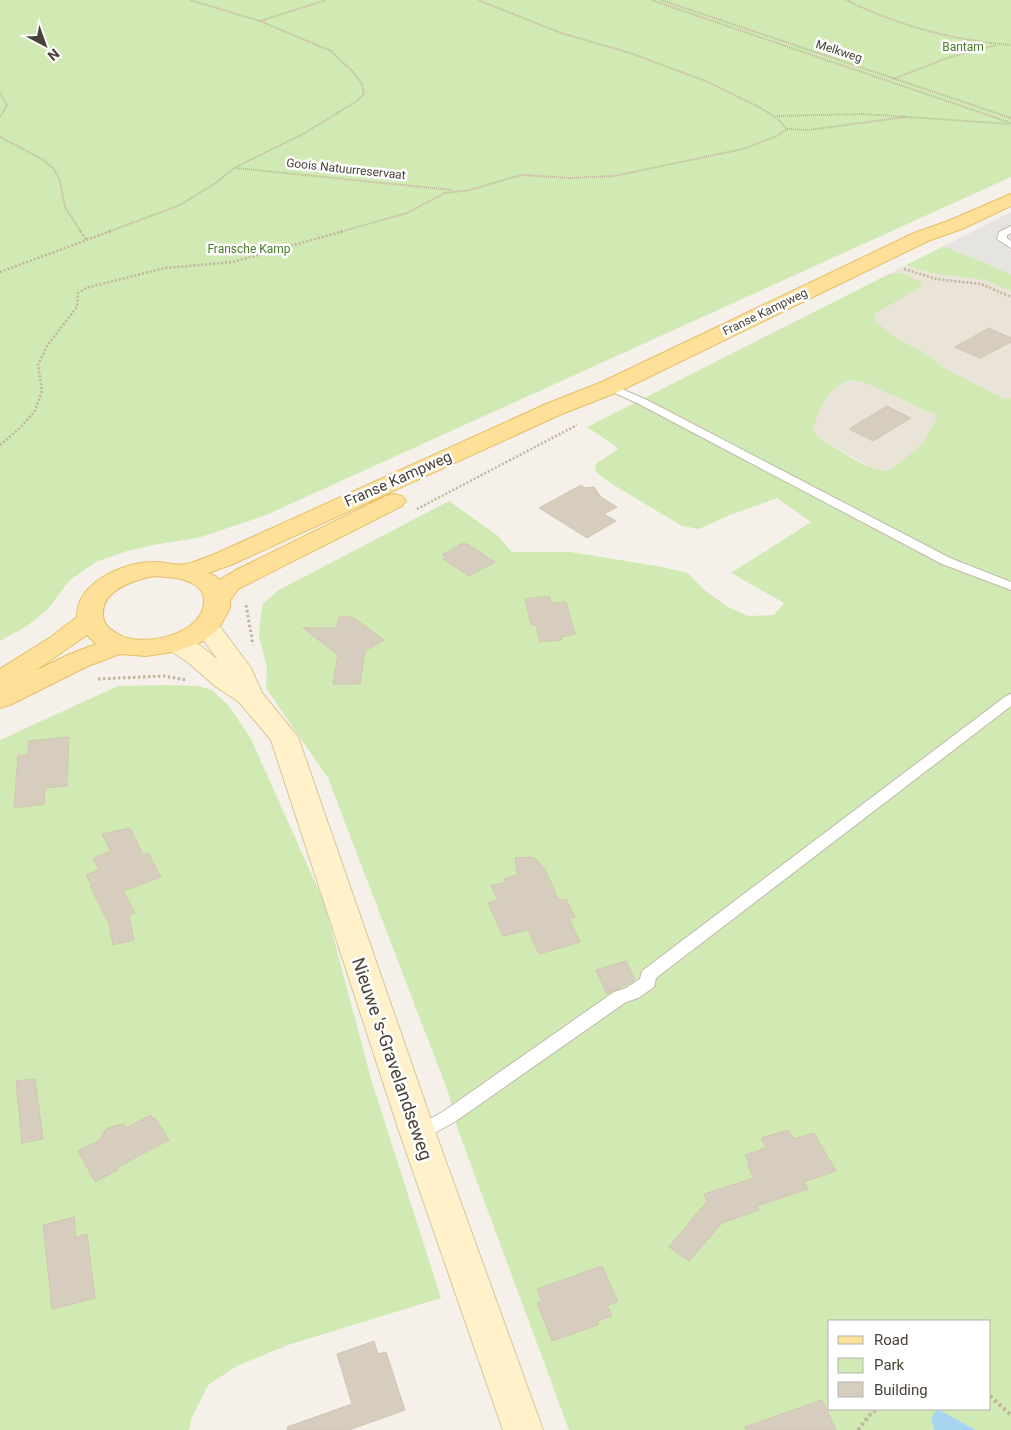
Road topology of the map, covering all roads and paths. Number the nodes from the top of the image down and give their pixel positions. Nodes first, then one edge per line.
1 (190, 0) edge
2 (326, 0) edge
3 (478, 0) edge
4 (651, 0) edge
5 (661, 0) edge
6 (846, 0) edge
7 (260, 21) junction
8 (999, 44) junction
9 (1011, 45) edge
10 (893, 78) junction
11 (888, 81) junction
12 (0, 94) edge
13 (776, 116) junction
14 (913, 116) junction
15 (0, 117) edge
16 (1011, 118) edge
17 (1011, 123) edge
18 (787, 129) junction
19 (0, 137) edge
20 (234, 168) junction
21 (1011, 188) edge
22 (456, 190) junction
23 (1011, 199) edge
24 (1011, 229) edge
25 (921, 237) junction
26 (86, 239) junction
27 (1011, 245) edge
28 (878, 257) junction
29 (0, 272) edge
30 (1011, 297) edge
31 (610, 387) junction
32 (0, 445) edge
33 (187, 572) junction
34 (1011, 586) edge
35 (218, 599) junction
36 (245, 600) dead end
37 (90, 620) junction
38 (206, 626) junction
39 (250, 635) dead end
40 (177, 643) junction
41 (120, 645) junction
42 (164, 676) dead end
43 (100, 678) dead end
44 (0, 681) edge
45 (249, 696) junction
46 (0, 699) edge
47 (1011, 699) edge
48 (418, 1134) junction
49 (991, 1397) edge
50 (877, 1410) edge
51 (1011, 1415) edge
52 (523, 1430) edge
53 (858, 1430) edge

1 - 7 path
2 - 7 path
3 - 13 path
4 - 11 path
5 - 10 path, Melkweg
6 - 8 path
7 - 20 path
8 - 9 path
8 - 10 path
10 - 11 path
10 - 16 path, Melkweg
11 - 17 path
12 - 15 path
13 - 14 path
13 - 18 path
14 - 17 path
14 - 18 path
18 - 22 path
19 - 26 path
20 - 22 path, Goois Natuurreservaat
20 - 26 path
21 - 25 main road, Franse Kampweg
22 - 32 path
23 - 25 main road, Franse Kampweg
24 - 27 lane
25 - 28 main road, Franse Kampweg
26 - 29 path
28 - 30 path
28 - 31 main road, Franse Kampweg
31 - 33 main road, Franse Kampweg
31 - 34 lane
31 - 35 main road, Franse Kampweg
33 - 35 main road
33 - 37 main road
35 - 38 main road
36 - 39 path
37 - 41 main road
37 - 44 main road
38 - 40 main road
38 - 45 main road, Nieuwe 's-Gravelandseweg
40 - 41 main road
40 - 45 main road, Nieuwe 's-Gravelandseweg
41 - 46 main road
42 - 43 path
45 - 48 main road, Nieuwe 's-Gravelandseweg
47 - 48 lane
48 - 52 main road, Nieuwe 's-Gravelandseweg
49 - 51 path
50 - 53 path

